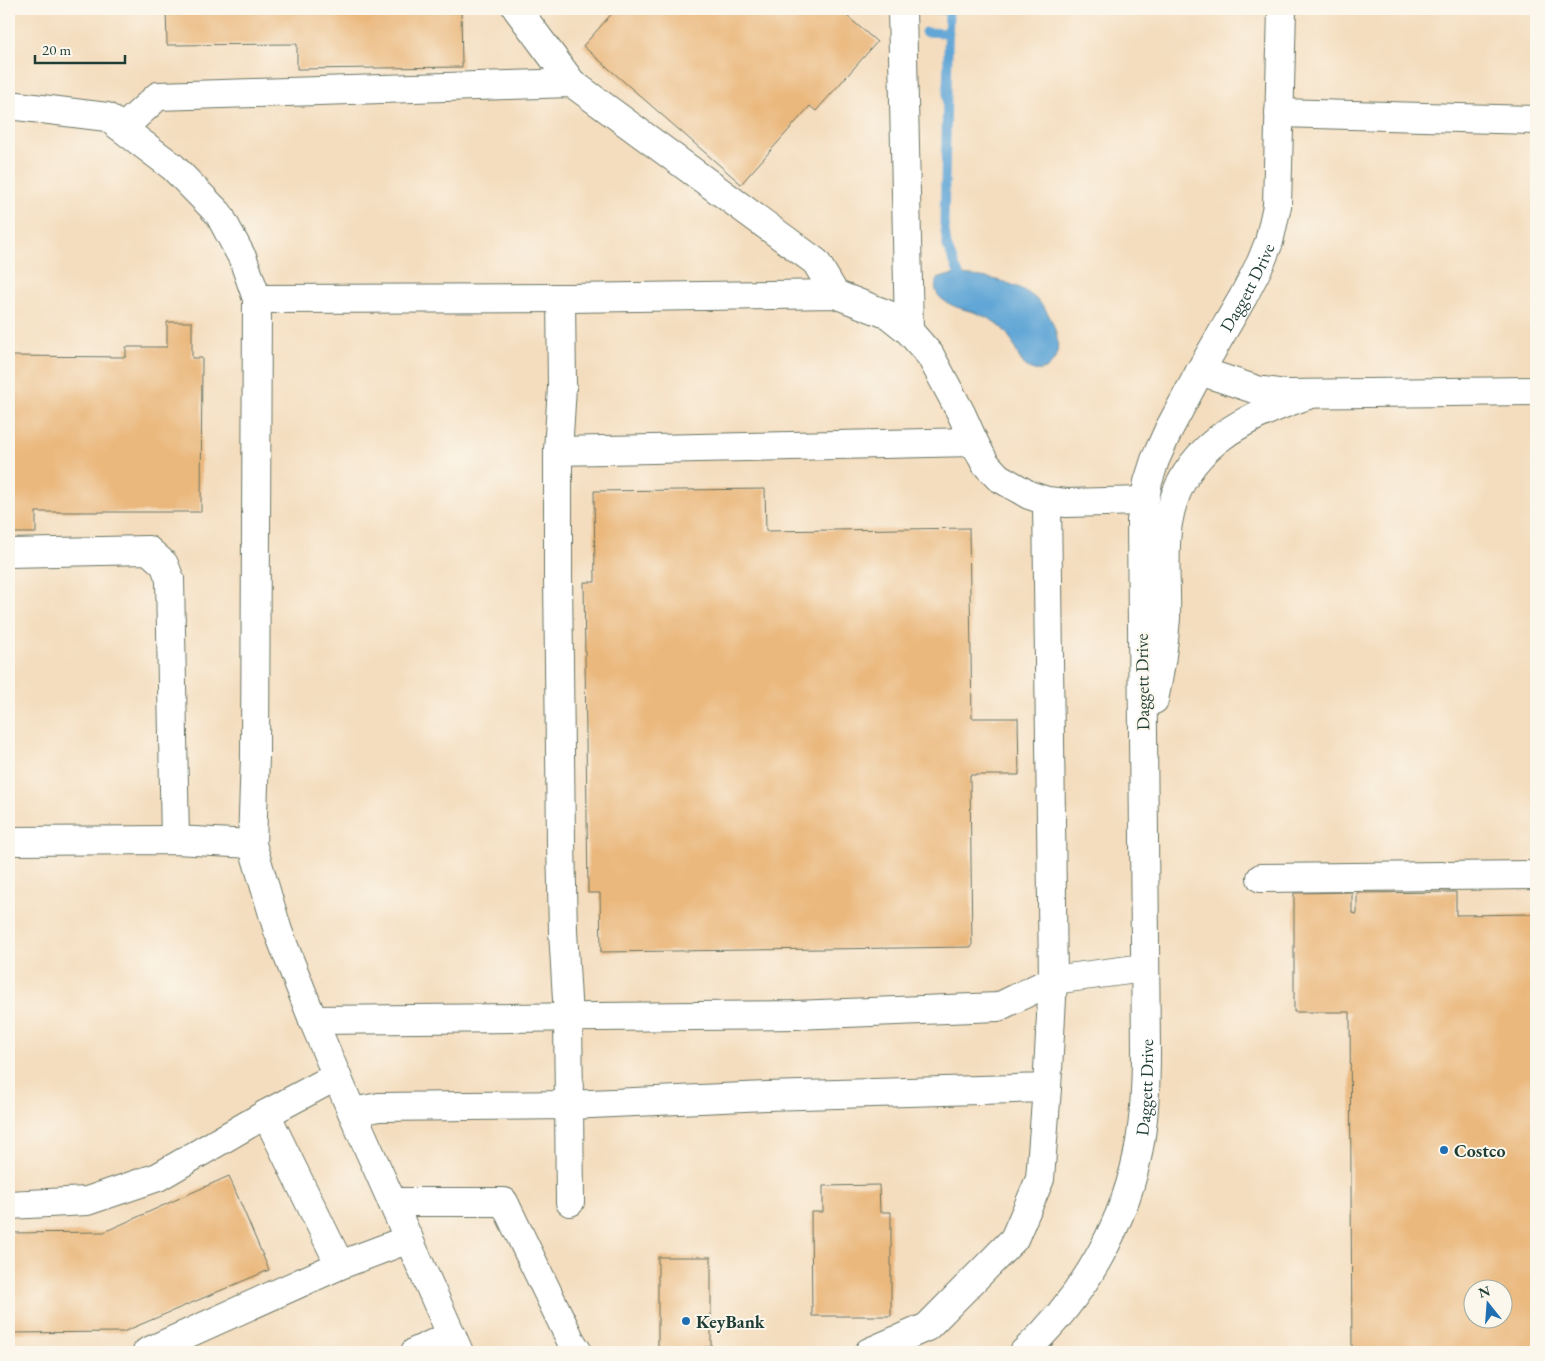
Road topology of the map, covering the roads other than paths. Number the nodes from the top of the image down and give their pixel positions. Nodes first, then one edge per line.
1 (517, 9) edge
2 (902, 9) edge
3 (1282, 9) edge
4 (572, 83) junction
5 (9, 105) edge
6 (1279, 113) junction
7 (1536, 120) edge
8 (123, 128) junction
9 (835, 294) junction
10 (561, 298) junction
11 (257, 299) junction
12 (909, 332) junction
13 (1200, 371) junction
14 (1536, 391) edge
15 (1308, 395) junction
16 (974, 442) junction
17 (558, 451) junction
18 (1048, 501) junction
19 (1144, 501) junction
20 (9, 553) edge
21 (1144, 809) junction
22 (175, 840) junction
23 (9, 841) edge
24 (252, 844) junction
25 (1536, 875) edge
26 (1261, 878) dead end
27 (1144, 968) junction
28 (1053, 980) junction
29 (568, 1017) junction
30 (313, 1020) junction
31 (337, 1076) junction
32 (1047, 1088) junction
33 (569, 1105) junction
34 (352, 1112) junction
35 (266, 1114) junction
36 (392, 1202) junction
37 (570, 1202) dead end
38 (9, 1205) edge
39 (409, 1239) junction
40 (340, 1265) junction
41 (456, 1344) edge
42 (147, 1352) edge
43 (415, 1352) edge
44 (578, 1352) edge
45 (869, 1352) edge
46 (1024, 1352) edge

1 - 4 street
2 - 12 street
3 - 6 street, Daggett Drive
4 - 8 street
4 - 9 street
5 - 8 street
6 - 7 street
6 - 13 street, Daggett Drive
8 - 11 street
9 - 10 street
9 - 12 street
10 - 11 street
10 - 17 street
11 - 24 street
12 - 16 street
13 - 15 street
13 - 19 street, Daggett Drive
14 - 15 street
15 - 21 street
16 - 17 street
16 - 18 street
17 - 29 street
18 - 19 street
18 - 28 street
19 - 21 street, Daggett Drive
20 - 22 street
21 - 27 street, Daggett Drive
22 - 23 street
22 - 24 street
24 - 30 street
25 - 26 street
27 - 28 street
27 - 46 street, Daggett Drive
28 - 29 street
28 - 32 street
29 - 30 street
29 - 33 street
30 - 31 street
31 - 34 street
31 - 35 street
32 - 33 street
32 - 45 street
33 - 34 street
33 - 37 street
34 - 36 street
35 - 38 street
35 - 40 street
36 - 39 street
36 - 44 street
39 - 40 street
39 - 41 street
40 - 42 street
41 - 43 street

